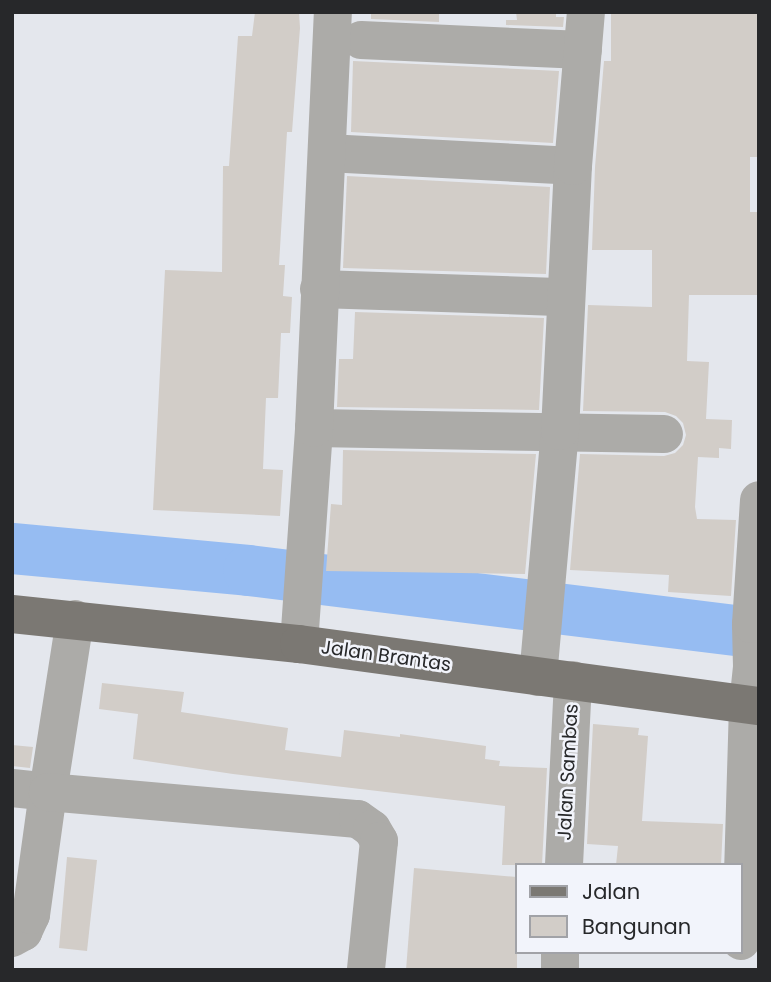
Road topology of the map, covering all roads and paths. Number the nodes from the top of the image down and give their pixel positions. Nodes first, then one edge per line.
1 (332, 12) edge
2 (586, 12) edge
3 (362, 40) dead end
4 (583, 50) junction
5 (346, 154) dead end
6 (573, 166) junction
7 (319, 289) junction
8 (565, 297) junction
9 (314, 428) junction
10 (559, 431) junction
11 (664, 434) dead end
12 (759, 500) edge
13 (12, 614) edge
14 (75, 619) junction
15 (300, 633) junction
16 (551, 669) junction
17 (754, 706) edge
18 (29, 797) edge
19 (564, 863) edge
20 (24, 873) edge
21 (743, 905) edge
22 (12, 938) edge
23 (366, 970) edge

1 - 7 street
2 - 4 street, Jalan Sambas
3 - 4 street
4 - 6 street, Jalan Sambas
5 - 6 street
6 - 8 street, Jalan Sambas
7 - 8 street
7 - 9 street
8 - 10 street, Jalan Sambas
9 - 10 street
9 - 15 street
10 - 11 street
10 - 16 street, Jalan Sambas
12 - 17 street
13 - 14 main road, Jalan Brantas
14 - 15 main road, Jalan Brantas
14 - 18 street
15 - 16 main road, Jalan Brantas
16 - 17 main road, Jalan Brantas
16 - 19 street, Jalan Sambas
17 - 21 street
18 - 20 street
18 - 23 street
20 - 22 street

